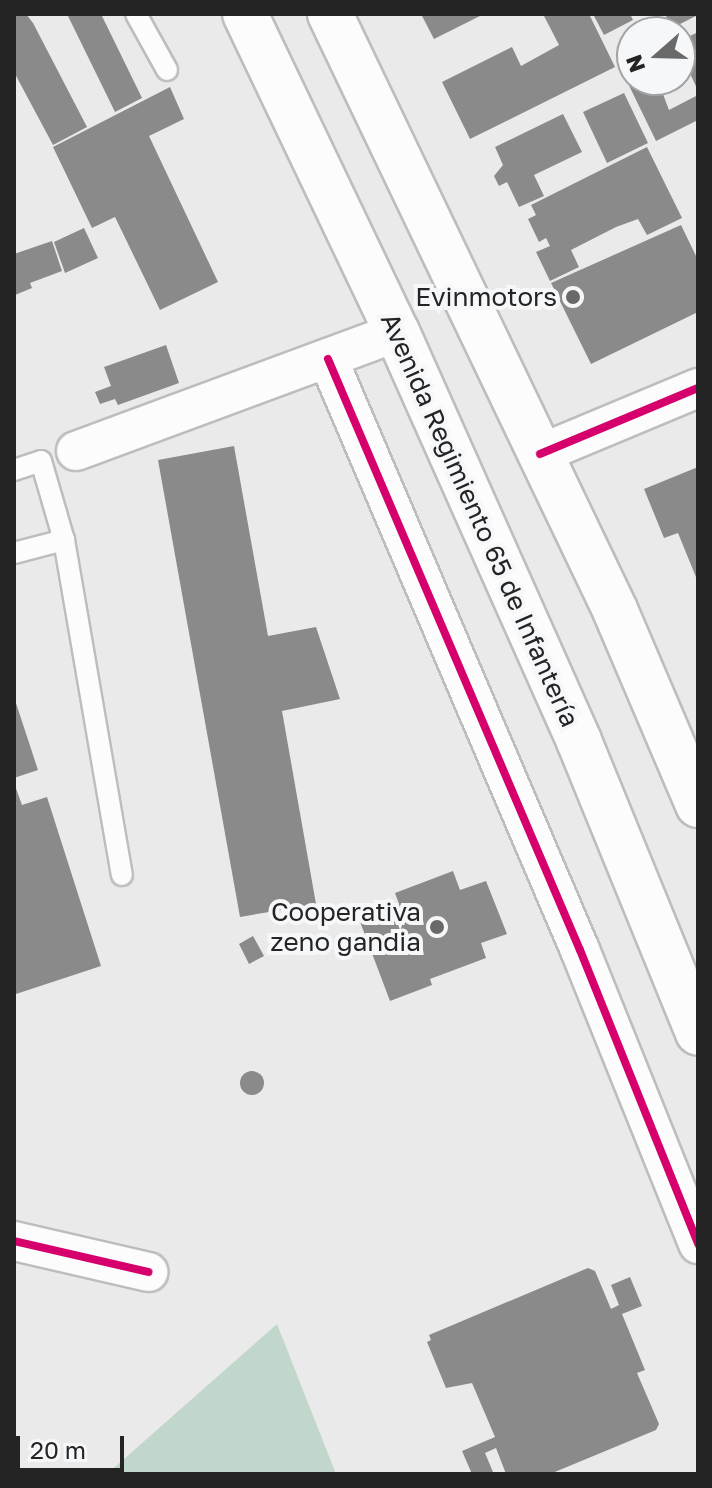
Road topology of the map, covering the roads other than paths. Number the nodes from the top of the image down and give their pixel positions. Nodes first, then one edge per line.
1 (136, 14) edge
2 (245, 14) edge
3 (330, 14) edge
4 (167, 70) dead end
5 (397, 332) junction
6 (328, 359) junction
7 (698, 388) edge
8 (76, 451) dead end
9 (540, 454) junction
10 (14, 470) edge
11 (64, 540) junction
12 (14, 553) edge
13 (698, 805) edge
14 (122, 875) dead end
15 (698, 1033) edge
16 (14, 1241) edge
17 (698, 1244) edge
18 (148, 1272) dead end

1 - 4 lane
2 - 5 highway, Avenida Regimiento 65 de Infantería
3 - 9 highway
5 - 6 street
5 - 15 highway, Avenida Regimiento 65 de Infantería
6 - 8 street
6 - 17 street
7 - 9 street
9 - 13 highway
10 - 11 lane
11 - 12 lane
11 - 14 lane
16 - 18 street

